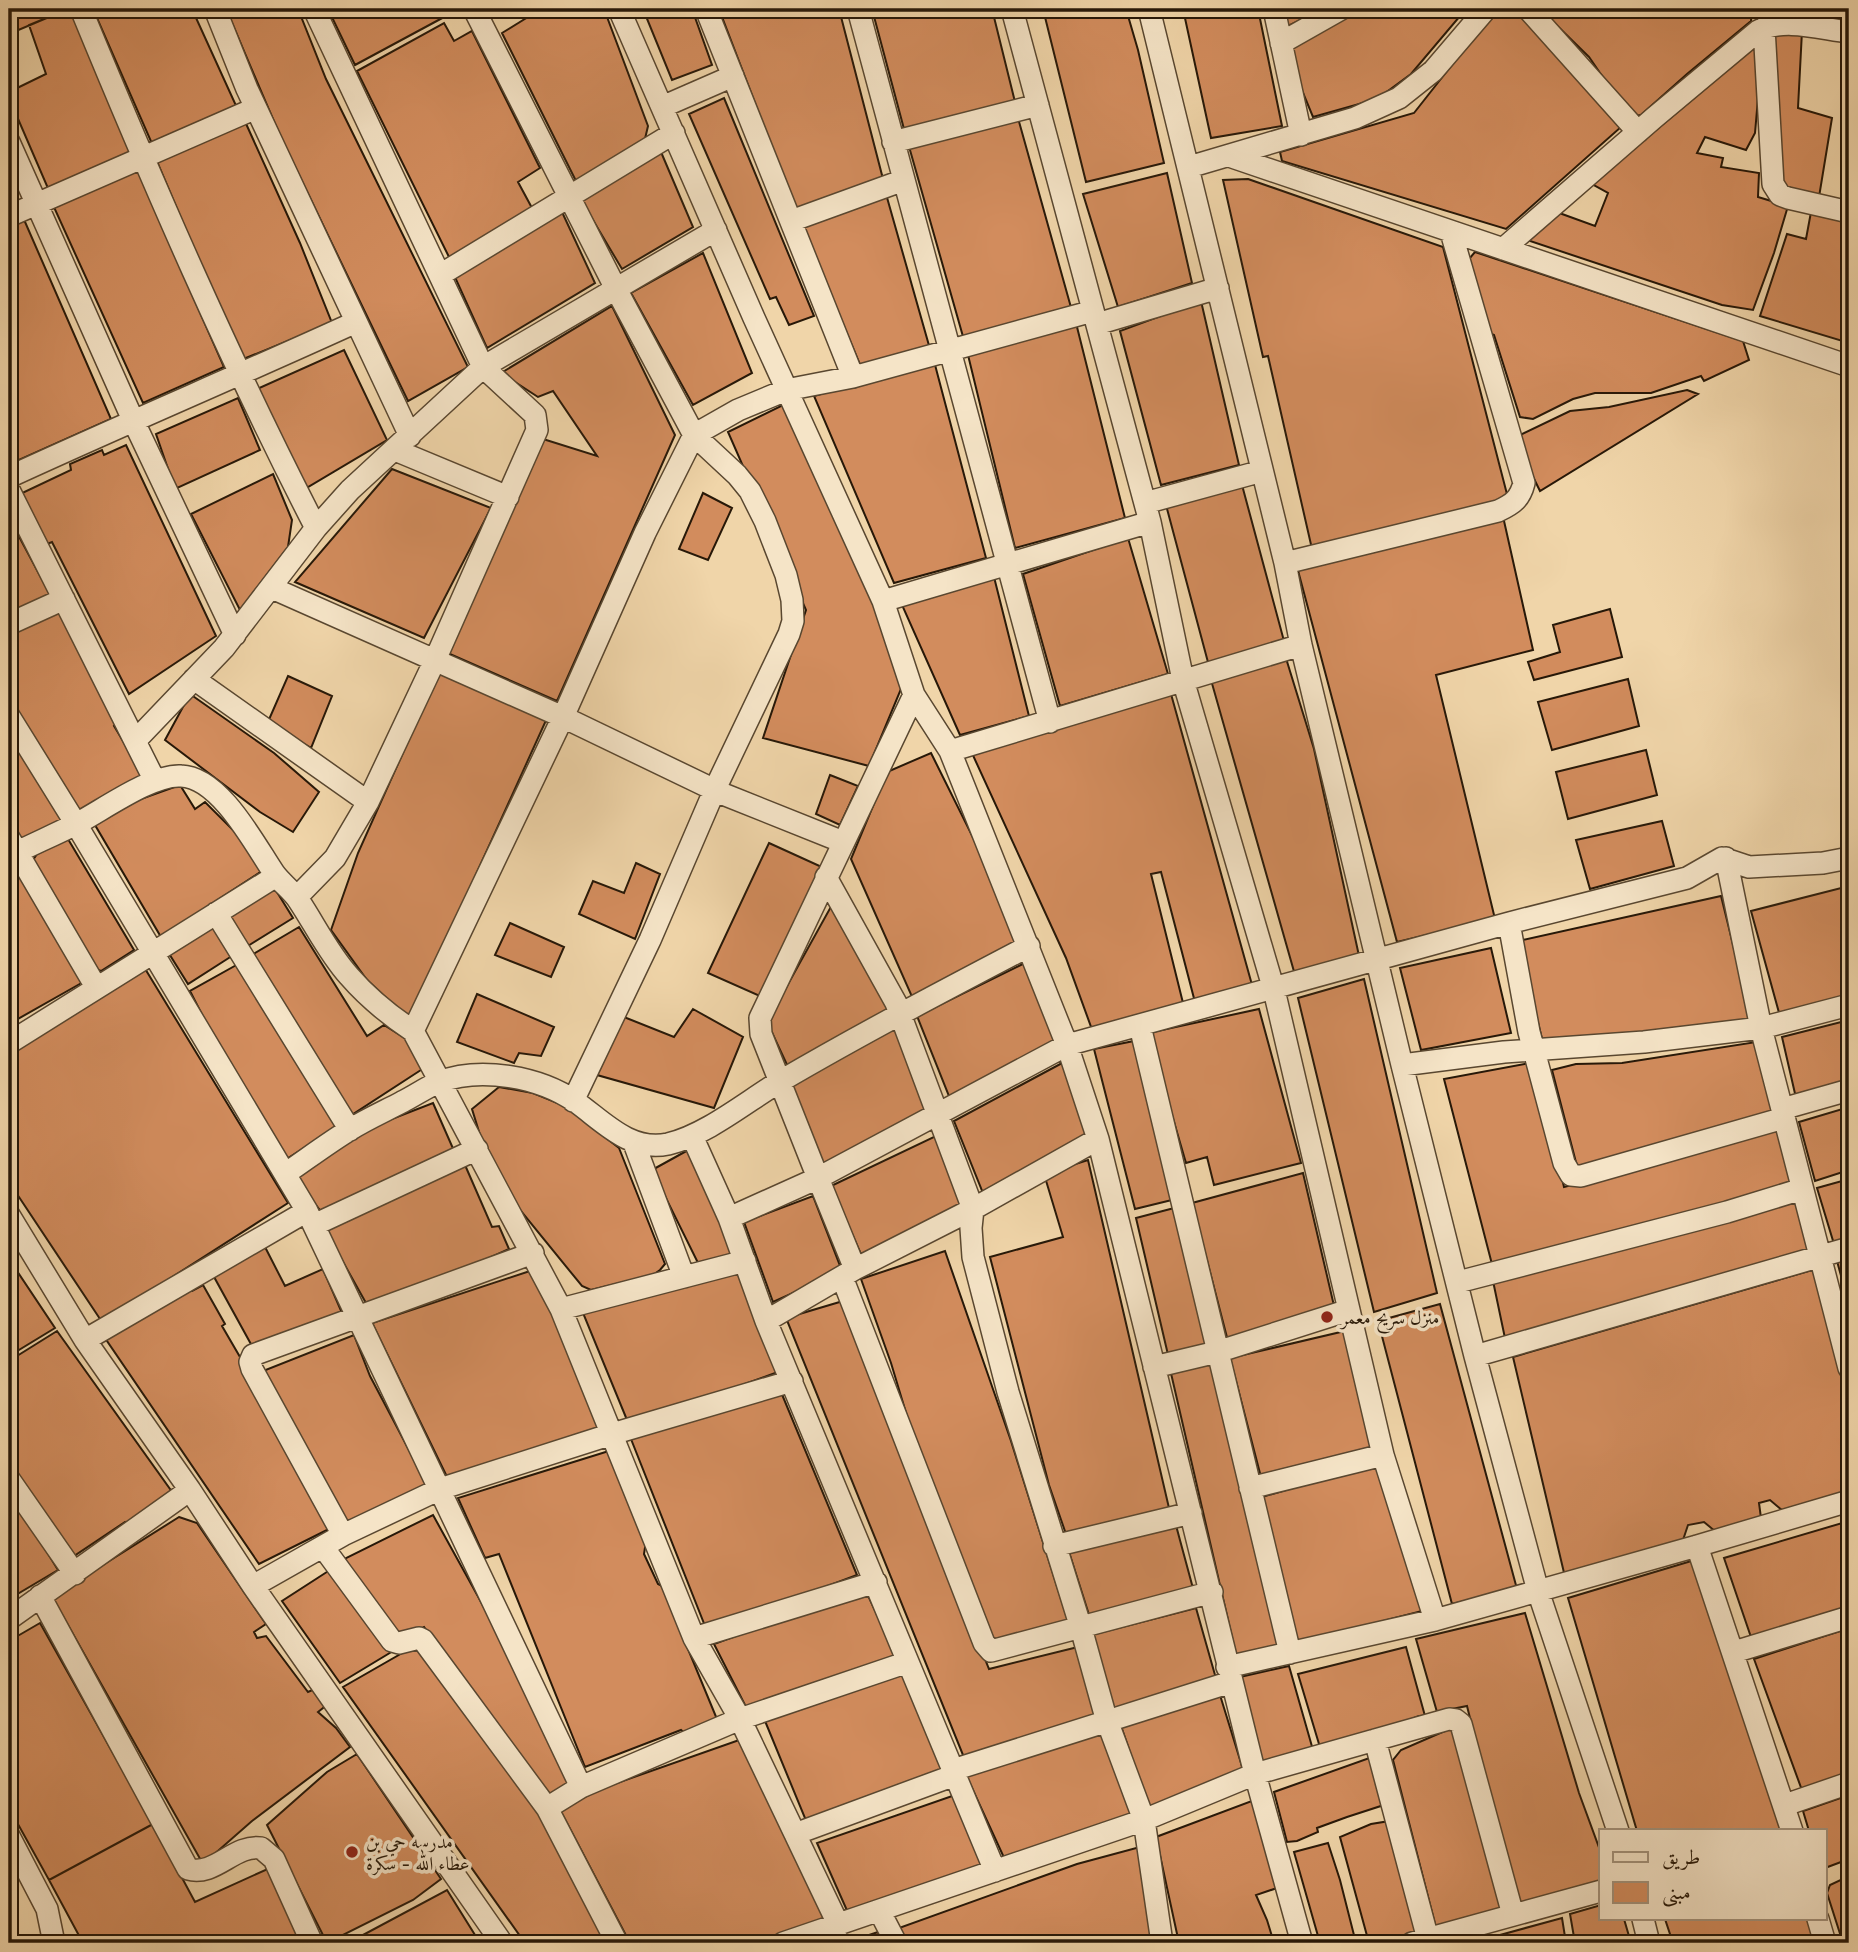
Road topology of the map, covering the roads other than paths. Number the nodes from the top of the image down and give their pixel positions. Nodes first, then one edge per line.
1 (81, 9) edge
2 (215, 9) edge
3 (314, 9) edge
4 (474, 9) edge
5 (619, 9) edge
6 (706, 9) edge
7 (858, 9) edge
8 (1012, 9) edge
9 (1149, 9) edge
10 (1274, 9) edge
11 (1341, 9) edge
12 (1486, 9) edge
13 (1528, 9) edge
14 (1764, 28) junction
15 (1849, 32) edge
16 (1281, 43) junction
17 (733, 76) junction
18 (1038, 104) junction
19 (662, 107) junction
20 (256, 108) junction
21 (1638, 132) junction
22 (674, 133) junction
23 (1301, 135) junction
24 (9, 142) edge
25 (893, 142) junction
26 (1229, 156) junction
27 (143, 158) junction
28 (1189, 167) junction
29 (904, 180) junction
30 (570, 198) junction
31 (36, 204) junction
32 (1849, 212) edge
33 (9, 216) edge
34 (791, 222) junction
35 (716, 230) junction
36 (1451, 232) junction
37 (1503, 250) junction
38 (440, 275) junction
39 (1218, 288) junction
40 (616, 289) junction
41 (1095, 317) junction
42 (356, 323) junction
43 (949, 350) junction
44 (1849, 366) edge
45 (483, 367) junction
46 (242, 374) junction
47 (853, 376) junction
48 (786, 390) junction
49 (133, 420) junction
50 (694, 435) junction
51 (402, 443) junction
52 (1262, 471) junction
53 (9, 477) edge
54 (9, 490) edge
55 (508, 497) junction
56 (1147, 513) junction
57 (316, 528) junction
58 (1285, 563) junction
59 (1007, 564) junction
60 (272, 588) junction
61 (64, 599) junction
62 (883, 601) junction
63 (9, 624) edge
64 (235, 635) junction
65 (1301, 645) junction
66 (435, 660) junction
67 (194, 679) junction
68 (1183, 680) junction
69 (914, 695) junction
70 (9, 716) edge
71 (563, 717) junction
72 (1050, 722) junction
73 (136, 740) junction
74 (950, 751) junction
75 (155, 781) junction
76 (715, 789) junction
77 (368, 802) junction
78 (76, 824) junction
79 (843, 842) junction
80 (12, 849) edge
81 (1726, 858) junction
82 (1849, 858) edge
83 (276, 876) junction
84 (826, 877) junction
85 (296, 897) junction
86 (216, 913) junction
87 (1509, 923) junction
88 (1029, 946) junction
89 (152, 952) junction
90 (1379, 961) junction
91 (96, 987) junction
92 (1274, 990) junction
93 (1849, 1005) edge
94 (900, 1013) junction
95 (1140, 1026) junction
96 (1761, 1028) junction
97 (413, 1031) junction
98 (9, 1042) edge
99 (1067, 1045) junction
100 (1534, 1050) junction
101 (1402, 1065) junction
102 (440, 1082) junction
103 (778, 1083) junction
104 (1849, 1090) edge
105 (573, 1101) junction
106 (1783, 1114) junction
107 (939, 1115) junction
108 (350, 1130) junction
109 (692, 1136) junction
110 (1098, 1139) junction
111 (634, 1143) junction
112 (477, 1149) junction
113 (285, 1174) junction
114 (818, 1178) junction
115 (1802, 1189) junction
116 (973, 1209) junction
117 (9, 1215) edge
118 (310, 1218) junction
119 (729, 1218) junction
120 (1849, 1248) edge
121 (533, 1254) junction
122 (1820, 1256) junction
123 (745, 1261) junction
124 (848, 1273) junction
125 (684, 1277) junction
126 (1458, 1282) junction
127 (561, 1309) junction
128 (1349, 1310) junction
129 (359, 1318) junction
130 (766, 1321) junction
131 (85, 1340) junction
132 (1217, 1352) junction
133 (1475, 1356) junction
134 (1848, 1361) edge
135 (1154, 1367) junction
136 (792, 1381) junction
137 (612, 1434) junction
138 (1383, 1455) junction
139 (9, 1479) edge
140 (1250, 1488) junction
141 (440, 1489) junction
142 (190, 1490) junction
143 (1849, 1500) edge
144 (15, 1503) edge
145 (1191, 1513) junction
146 (343, 1535) junction
147 (1054, 1546) junction
148 (1697, 1546) junction
149 (323, 1547) junction
150 (75, 1574) junction
151 (876, 1582) junction
152 (253, 1586) junction
153 (1538, 1591) junction
154 (1212, 1592) junction
155 (40, 1596) junction
156 (1849, 1617) edge
157 (9, 1619) edge
158 (1435, 1620) junction
159 (1081, 1628) junction
160 (694, 1638) junction
161 (1734, 1652) junction
162 (1290, 1653) junction
163 (908, 1662) junction
164 (1229, 1674) junction
165 (740, 1719) junction
166 (1107, 1721) junction
167 (1375, 1740) junction
168 (954, 1772) junction
169 (1255, 1774) junction
170 (1849, 1783) edge
171 (582, 1787) junction
172 (1784, 1805) junction
173 (547, 1808) junction
174 (1144, 1820) junction
175 (1617, 1829) edge
176 (1791, 1829) edge
177 (795, 1834) junction
178 (9, 1836) edge
179 (995, 1871) junction
180 (1599, 1892) edge
181 (880, 1912) junction
182 (1513, 1915) junction
183 (1643, 1920) edge
184 (1818, 1920) edge
185 (839, 1926) junction
186 (1423, 1942) edge
187 (54, 1943) edge
188 (312, 1943) edge
189 (502, 1943) edge
190 (617, 1943) edge
191 (783, 1943) edge
192 (896, 1943) edge
193 (1162, 1943) edge
194 (1302, 1943) edge
195 (1648, 1943) edge
196 (1825, 1943) edge

1 - 27 street
2 - 20 street
3 - 38 street
4 - 30 street
5 - 19 street
6 - 17 street
7 - 25 street
8 - 18 street
9 - 28 street
10 - 16 street
11 - 16 street
12 - 23 street
13 - 21 street
14 - 15 street
14 - 21 street
14 - 32 street
16 - 23 street
17 - 19 street
17 - 34 street
18 - 25 street
18 - 41 street
19 - 22 street
20 - 27 street
20 - 42 street
21 - 37 street
22 - 30 street
22 - 35 street
23 - 26 street
24 - 31 street
25 - 29 street
26 - 28 street
26 - 36 street
27 - 31 street
27 - 46 street
28 - 39 street
29 - 34 street
29 - 43 street
30 - 38 street
30 - 40 street
31 - 33 street
31 - 49 street
34 - 47 street
35 - 40 street
35 - 48 street
36 - 37 street
36 - 58 street
37 - 44 street
38 - 45 street
39 - 41 street
39 - 52 street
40 - 45 street
40 - 50 street
41 - 43 street
41 - 56 street
42 - 46 street
42 - 51 street
43 - 47 street
43 - 59 street
45 - 51 street
45 - 55 street
46 - 49 street
46 - 57 street
47 - 48 street
48 - 50 street
48 - 62 street
49 - 53 street
49 - 64 street
50 - 71 street
50 - 76 street
51 - 55 street
51 - 57 street
52 - 56 street
52 - 58 street
54 - 61 street
55 - 66 street
56 - 59 street
56 - 68 street
57 - 60 street
58 - 65 street
59 - 62 street
59 - 72 street
60 - 64 street
60 - 66 street
61 - 63 street
61 - 73 street
62 - 69 street
64 - 67 street
65 - 68 street
65 - 90 street
66 - 71 street
66 - 77 street
67 - 73 street
67 - 77 street
68 - 72 street
68 - 92 street
69 - 74 street
69 - 79 street
70 - 78 street
71 - 76 street
71 - 97 street
72 - 74 street
73 - 75 street
74 - 88 street
75 - 78 street
75 - 83 street
76 - 79 street
76 - 105 street
77 - 85 street
78 - 80 street
78 - 89 street
79 - 84 street
80 - 91 street
81 - 82 street
81 - 87 street
81 - 96 street
83 - 85 street
83 - 86 street
84 - 94 street
84 - 103 street
85 - 97 street
86 - 89 street
86 - 108 street
87 - 90 street
87 - 100 street
88 - 94 street
88 - 99 street
89 - 91 street
89 - 113 street
90 - 92 street
90 - 101 street
91 - 98 street
92 - 95 street
92 - 128 street
93 - 96 street
94 - 103 street
94 - 107 street
95 - 99 street
95 - 132 street
96 - 100 street
96 - 106 street
97 - 102 street
99 - 107 street
99 - 110 street
100 - 101 street
100 - 106 street
101 - 126 street
102 - 105 street
102 - 108 street
102 - 112 street
103 - 109 street
103 - 114 street
104 - 106 street
105 - 111 street
106 - 115 street
107 - 114 street
107 - 116 street
108 - 113 street
109 - 111 street
109 - 119 street
110 - 116 street
110 - 135 street
111 - 125 street
112 - 118 street
112 - 121 street
113 - 118 street
114 - 119 street
114 - 124 street
115 - 122 street
115 - 126 street
116 - 124 street
116 - 147 street
117 - 131 street
118 - 129 street
118 - 131 street
119 - 123 street
120 - 122 street
121 - 127 street
121 - 129 street
122 - 133 street
122 - 134 street
123 - 125 street
123 - 130 street
124 - 130 street
124 - 159 street
125 - 127 street
126 - 133 street
127 - 137 street
128 - 132 street
128 - 138 street
129 - 141 street
129 - 146 street
130 - 136 street
131 - 142 street
132 - 135 street
132 - 140 street
133 - 153 street
135 - 145 street
136 - 137 street
136 - 151 street
137 - 141 street
137 - 160 street
138 - 140 street
138 - 158 street
139 - 144 street
140 - 162 street
141 - 146 street
141 - 171 street
142 - 150 street
142 - 152 street
143 - 148 street
144 - 150 street
145 - 147 street
145 - 154 street
146 - 149 street
147 - 159 street
148 - 153 street
148 - 161 street
149 - 152 street
149 - 173 street
150 - 155 street
151 - 160 street
151 - 163 street
152 - 189 street
153 - 158 street
153 - 175 street
154 - 159 street
154 - 164 street
155 - 157 street
155 - 188 street
156 - 161 street
158 - 162 street
159 - 166 street
160 - 165 street
161 - 172 street
162 - 164 street
163 - 165 street
163 - 168 street
164 - 166 street
164 - 169 street
165 - 171 street
165 - 177 street
166 - 168 street
166 - 174 street
167 - 169 street
167 - 182 street
167 - 186 street
168 - 177 street
168 - 179 street
169 - 174 street
169 - 194 street
170 - 172 street
171 - 173 street
172 - 176 street
173 - 190 street
174 - 179 street
174 - 193 street
177 - 185 street
178 - 187 street
179 - 181 street
180 - 182 street
181 - 185 street
181 - 192 street
182 - 186 street
183 - 195 street
184 - 196 street
185 - 191 street

